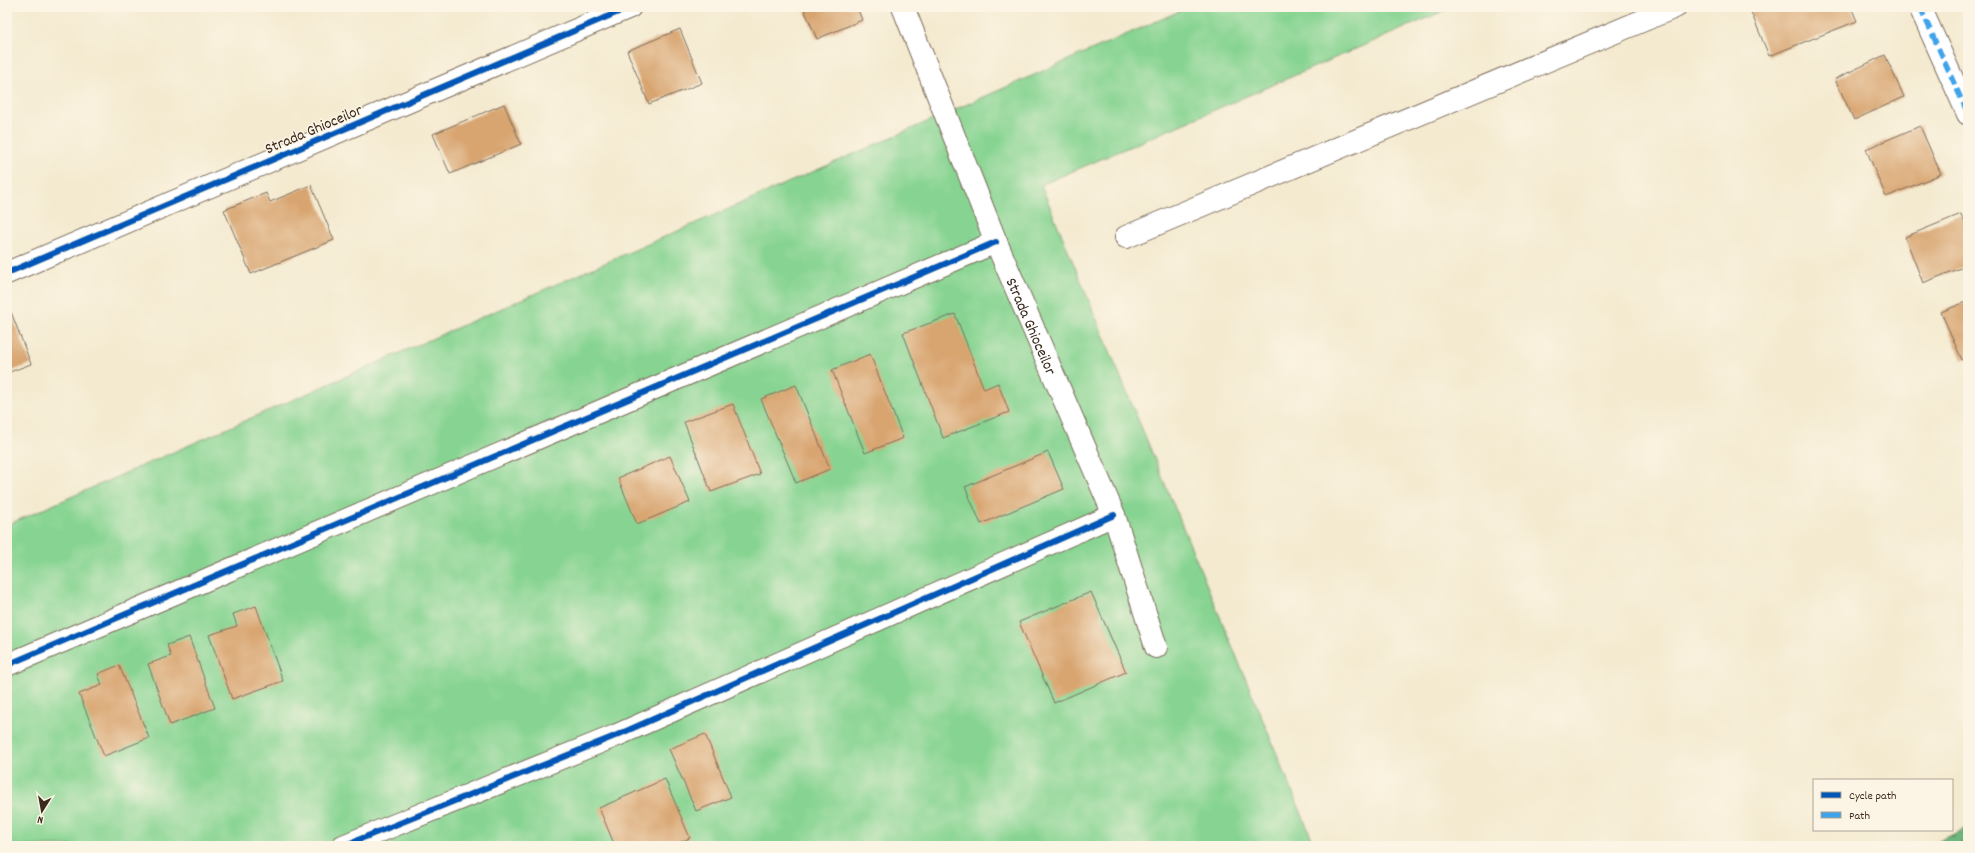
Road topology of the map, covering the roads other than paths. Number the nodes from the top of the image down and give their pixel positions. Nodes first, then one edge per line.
1 (630, 7) edge
2 (903, 7) edge
3 (1675, 7) edge
4 (1920, 7) edge
5 (1968, 114) edge
6 (1126, 237) dead end
7 (996, 242) junction
8 (7, 273) edge
9 (1114, 515) junction
10 (1156, 647) dead end
11 (7, 665) edge
12 (343, 846) edge

1 - 8 street, Strada Ghioceilor
2 - 7 street, Strada Ghioceilor
3 - 6 street
4 - 5 street
7 - 9 street, Strada Ghioceilor
7 - 11 street
9 - 10 street, Strada Ghioceilor
9 - 12 street

